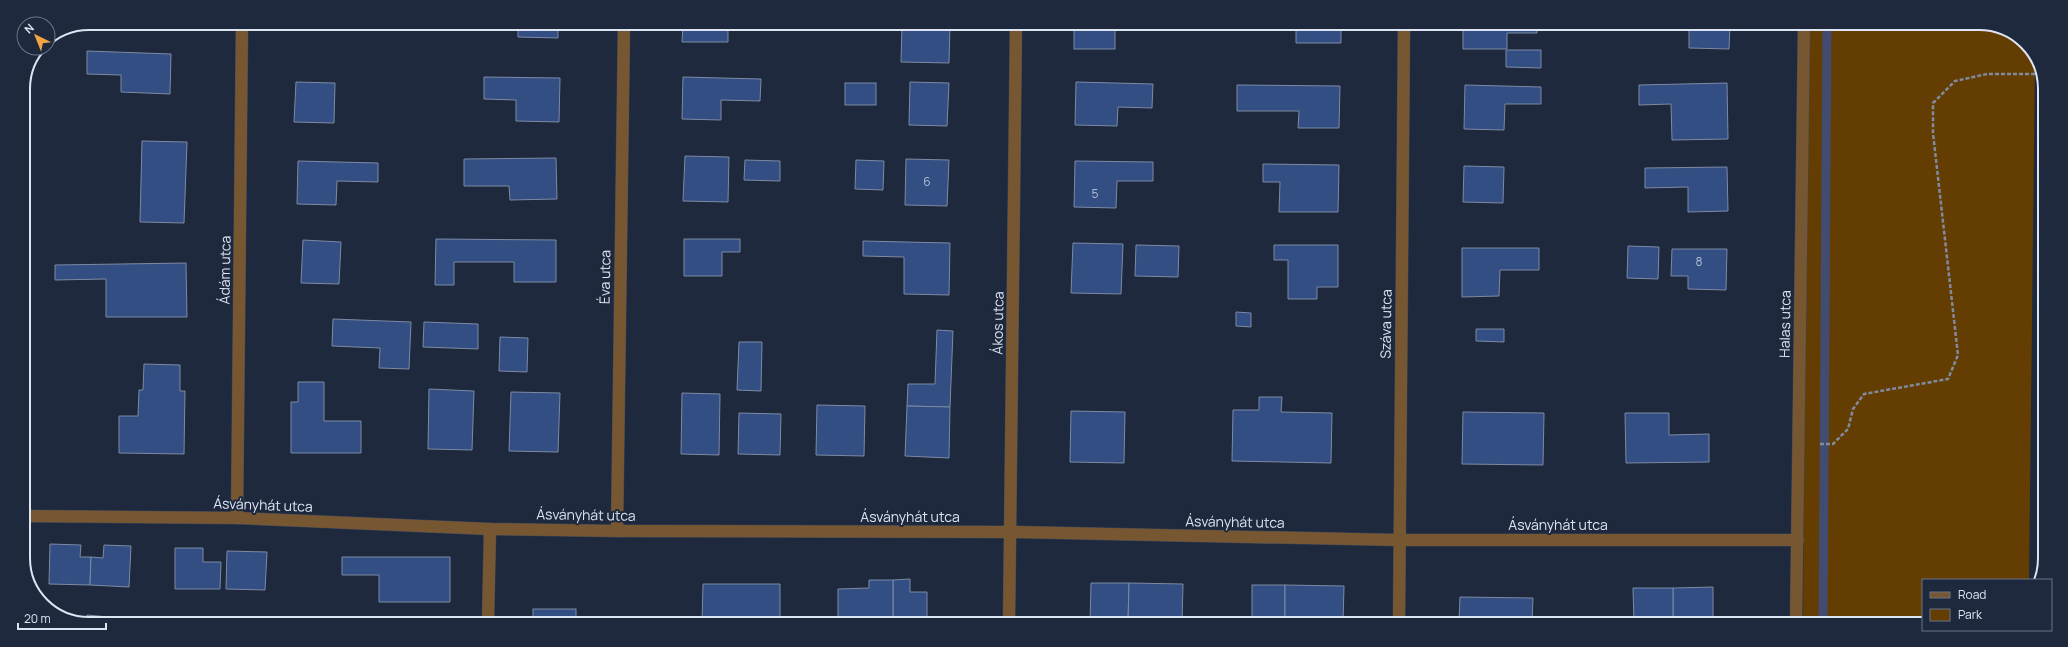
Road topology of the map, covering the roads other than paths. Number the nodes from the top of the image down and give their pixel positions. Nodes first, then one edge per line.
1 (242, 30) edge
2 (624, 30) edge
3 (1016, 30) edge
4 (1404, 30) edge
5 (1804, 30) edge
6 (30, 516) edge
7 (237, 518) junction
8 (490, 529) junction
9 (617, 531) junction
10 (1010, 532) junction
11 (1399, 540) junction
12 (1798, 540) junction
13 (488, 617) edge
14 (1009, 617) edge
15 (1399, 617) edge
16 (1796, 617) edge

1 - 7 street, Ádám utca
2 - 9 street, Éva utca
3 - 10 street, Ákos utca
4 - 11 street, Száva utca
5 - 12 street, Halas utca
6 - 7 street, Ásványhát utca
7 - 8 street, Ásványhát utca
8 - 9 street, Ásványhát utca
8 - 13 street
9 - 10 street, Ásványhát utca
10 - 11 street, Ásványhát utca
10 - 14 street, Ákos utca
11 - 12 street, Ásványhát utca
11 - 15 street, Száva utca
12 - 16 street, Halas utca

